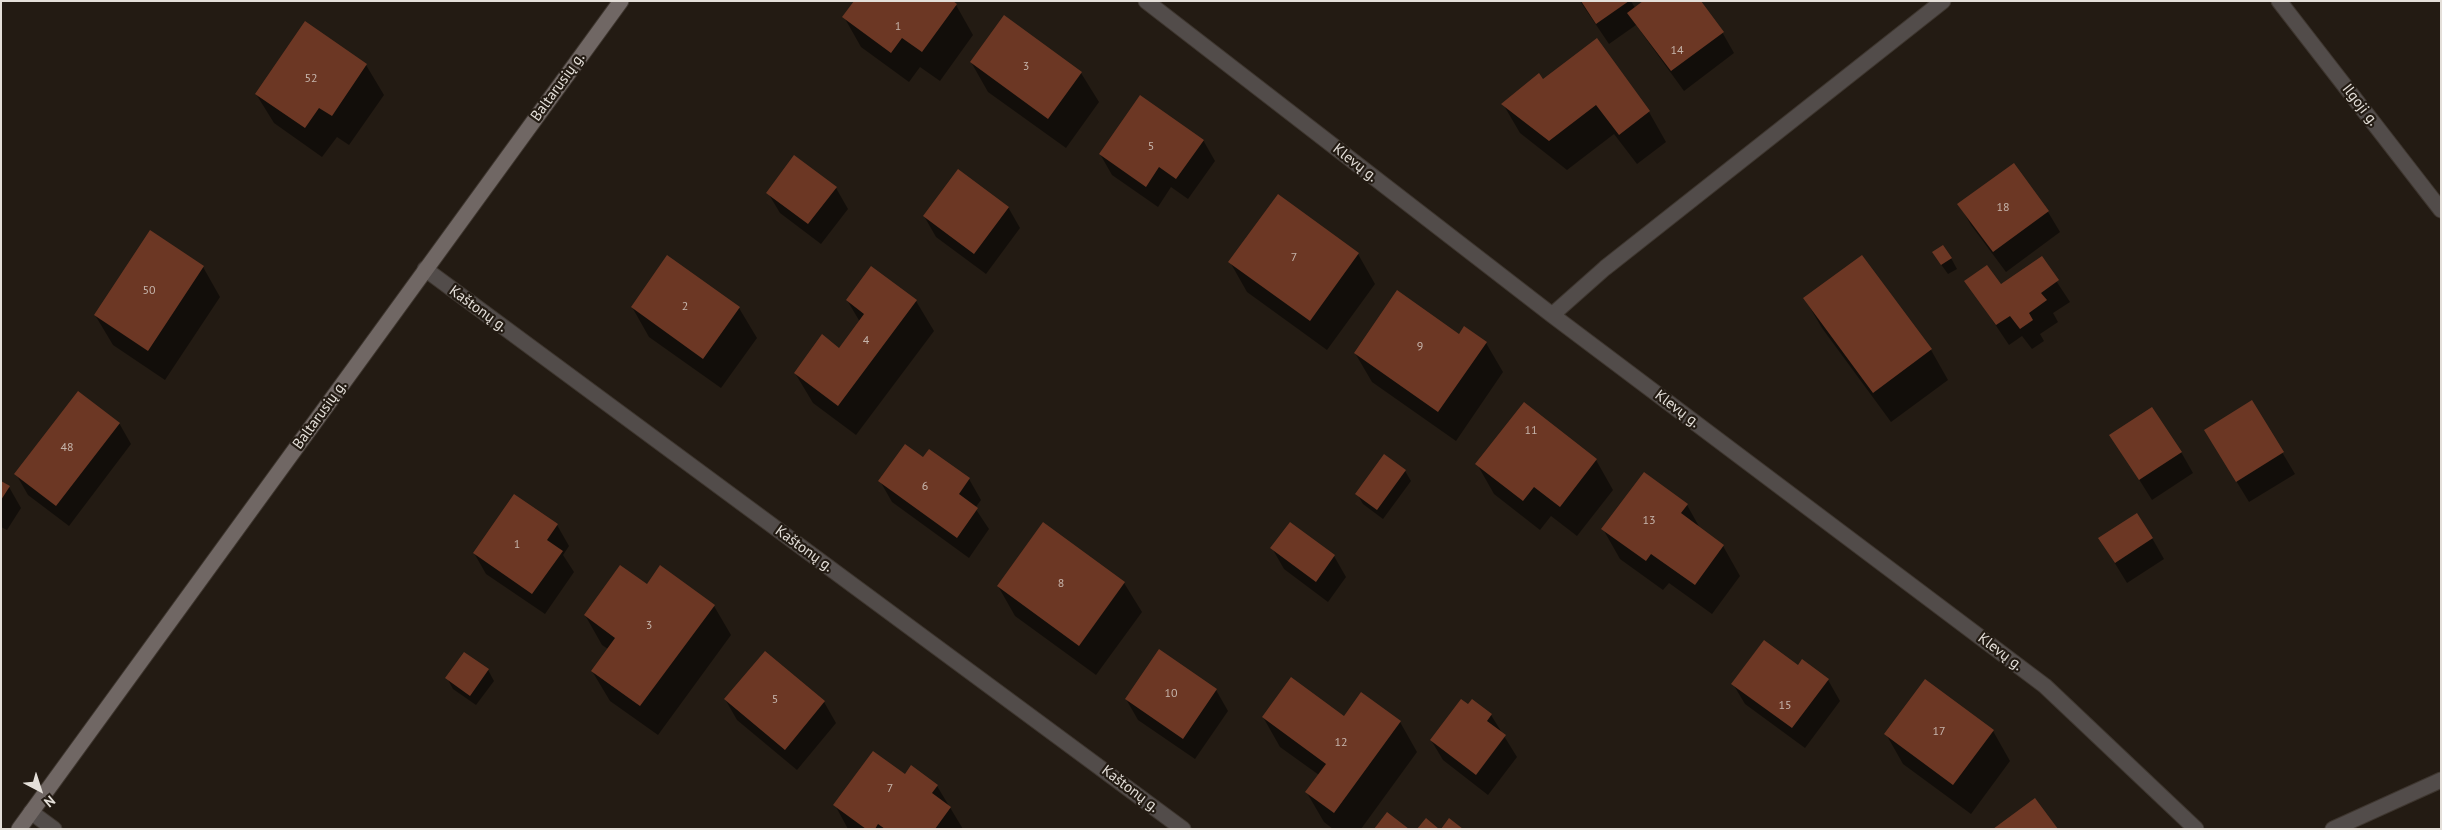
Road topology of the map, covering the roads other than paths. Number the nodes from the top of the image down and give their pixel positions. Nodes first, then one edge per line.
1 (621, 1) edge
2 (1146, 1) edge
3 (1943, 1) edge
4 (2279, 1) edge
5 (2441, 210) edge
6 (425, 270) junction
7 (1552, 315) junction
8 (2441, 780) edge
9 (31, 812) junction
10 (19, 829) edge
11 (54, 829) edge
12 (1183, 829) edge
13 (2196, 829) edge
14 (2333, 829) edge

1 - 6 main road, Baltarusių g.
2 - 7 street, Klevų g.
3 - 7 street
4 - 5 street, Ilgoji g.
6 - 9 main road, Baltarusių g.
6 - 12 street, Kaštonų g.
7 - 13 street, Klevų g.
8 - 14 street
9 - 10 main road, Baltarusių g.
9 - 11 street

